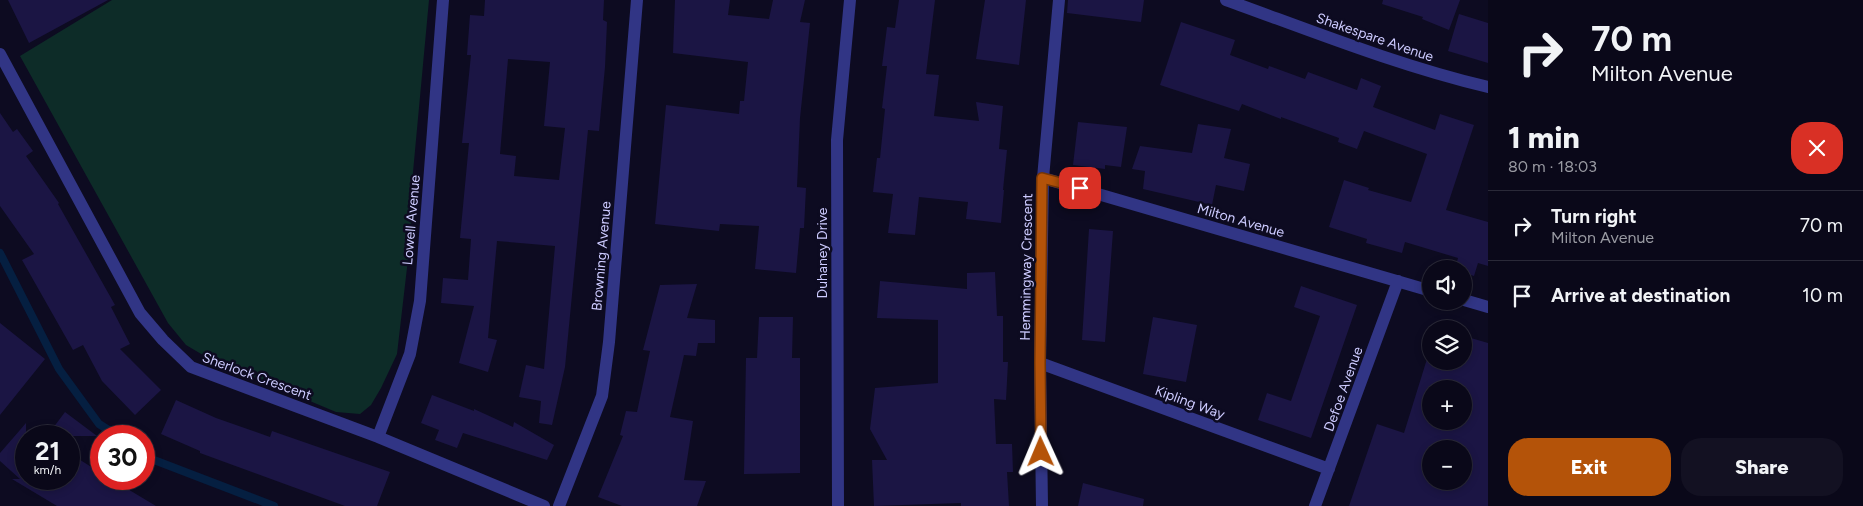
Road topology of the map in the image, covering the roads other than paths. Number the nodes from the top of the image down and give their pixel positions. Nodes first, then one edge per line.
1 (443, 0) edge
2 (637, 0) edge
3 (850, 0) edge
4 (1059, 0) edge
5 (1226, 0) edge
6 (0, 54) edge
7 (1488, 87) edge
8 (1042, 178) junction
9 (1398, 281) junction
10 (1422, 288) edge
11 (1472, 302) edge
12 (1488, 307) edge
13 (1040, 363) junction
14 (378, 437) junction
15 (1330, 469) junction
16 (544, 506) edge
17 (559, 506) edge
18 (838, 506) edge
19 (1042, 506) edge
20 (1315, 506) edge

1 - 14 street, Lowell Avenue
2 - 17 street, Browning Avenue
3 - 18 street, Duhaney Drive
4 - 8 street, Hemmingway Crescent
5 - 7 street, Shakespare Avenue
6 - 14 street, Sherlock Crescent
8 - 9 street, Milton Avenue
8 - 13 street, Hemmingway Crescent
9 - 10 street, Milton Avenue
9 - 15 street, Defoe Avenue
11 - 12 street
13 - 15 street, Kipling Way
13 - 19 street, Hemmingway Crescent
14 - 16 street, Sherlock Crescent
15 - 20 street, Defoe Avenue

